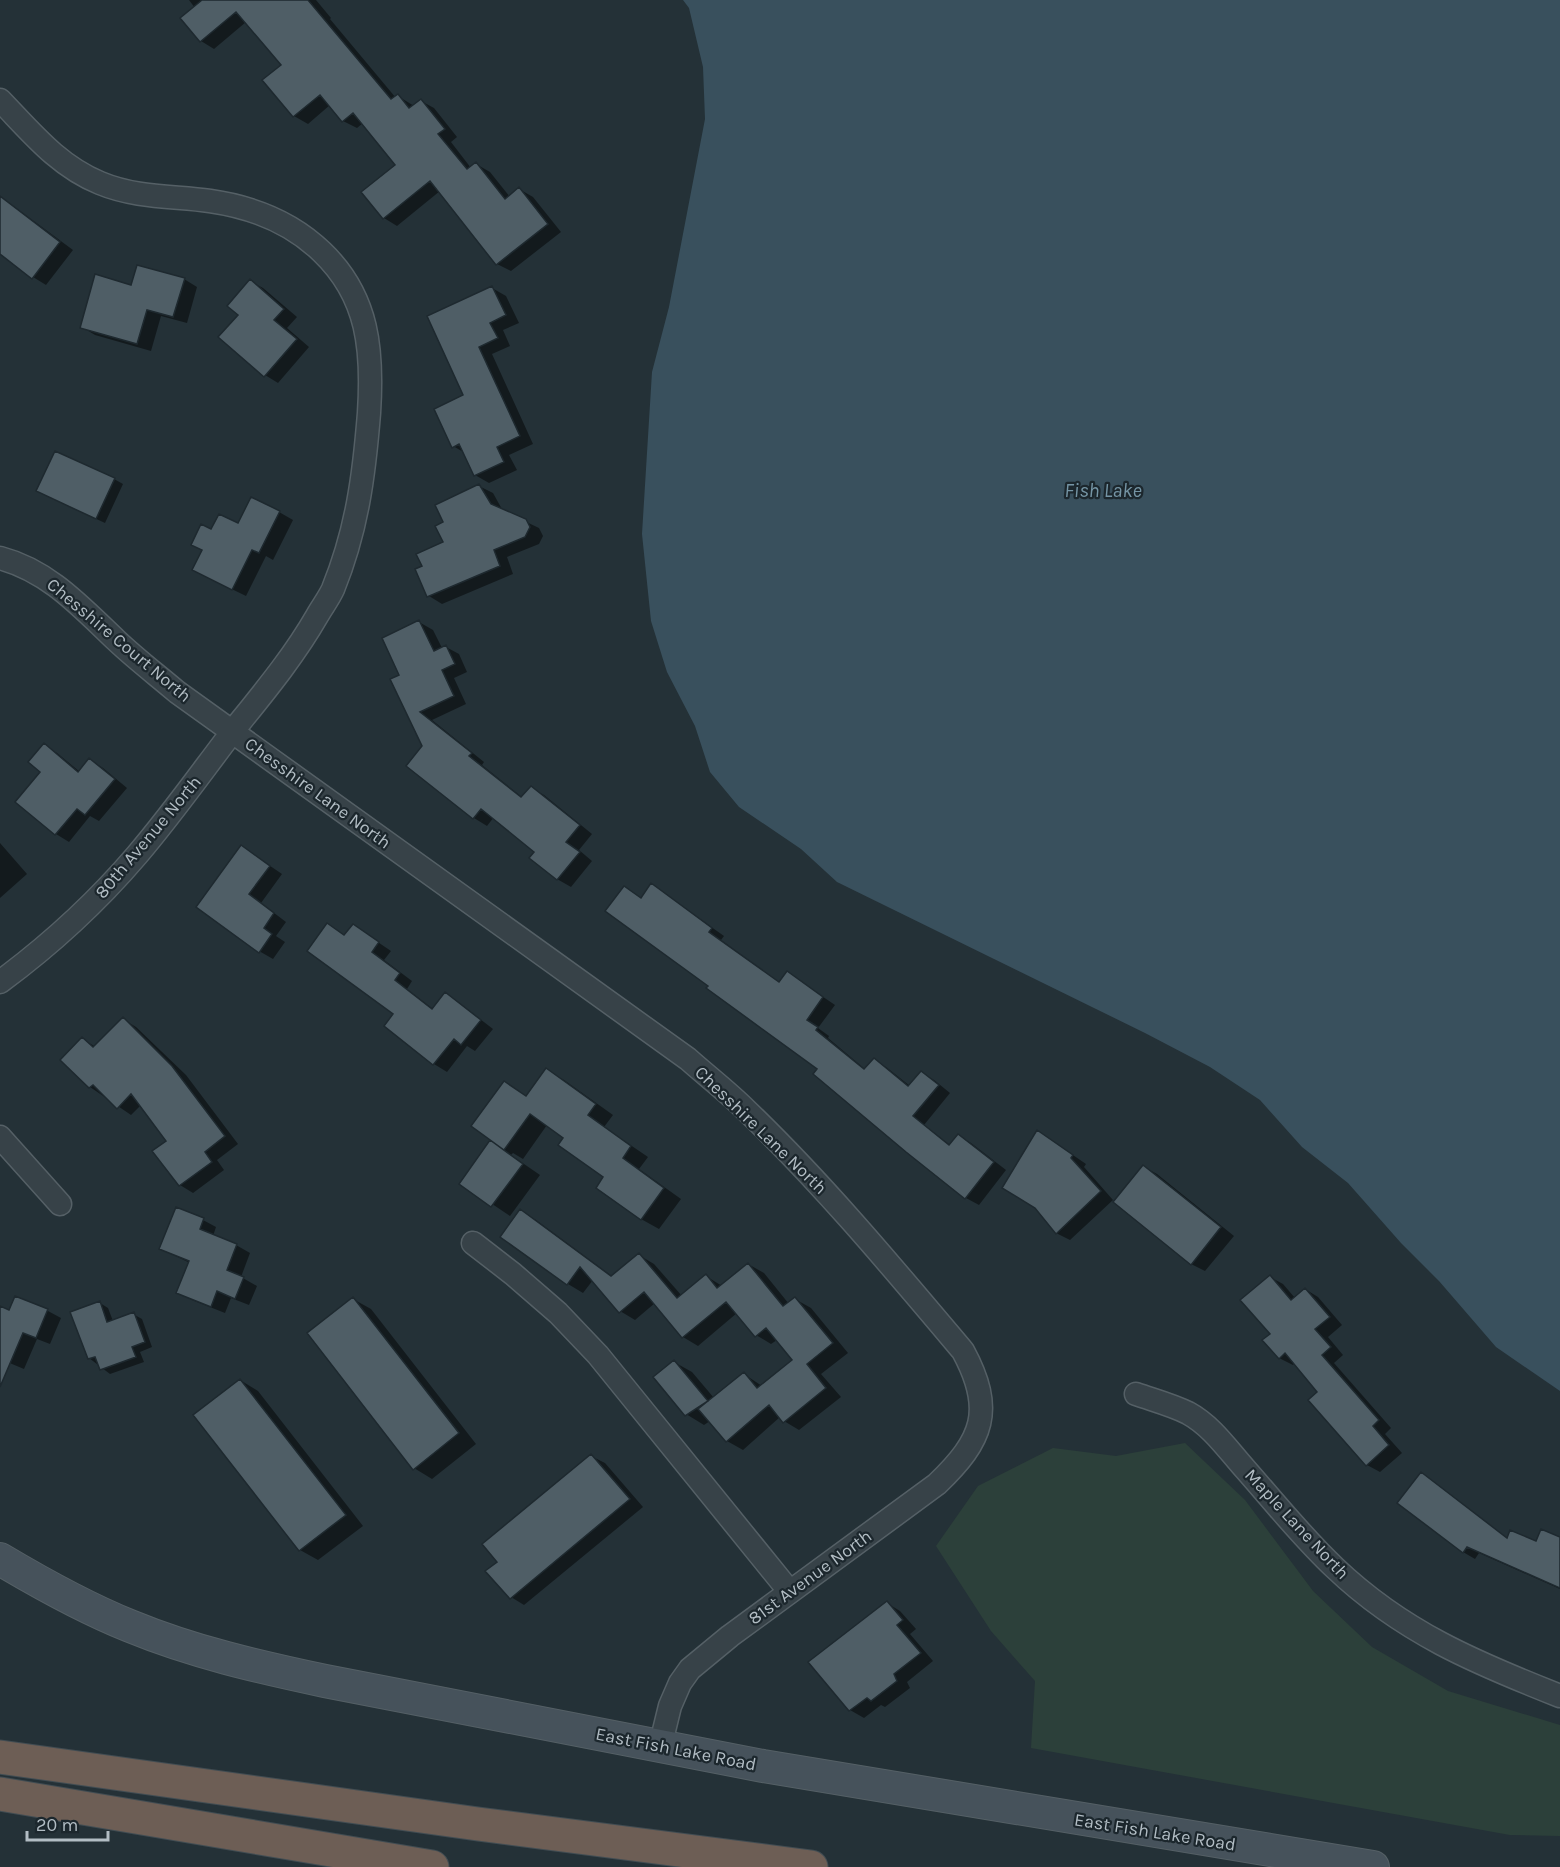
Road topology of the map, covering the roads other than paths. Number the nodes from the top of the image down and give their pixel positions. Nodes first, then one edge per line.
1 (0, 100) edge
2 (0, 558) edge
3 (233, 732) junction
4 (0, 982) edge
5 (0, 1137) edge
6 (60, 1204) dead end
7 (473, 1243) dead end
8 (1136, 1394) dead end
9 (980, 1421) joint
10 (0, 1559) edge
11 (790, 1592) junction
12 (1560, 1696) edge
13 (660, 1747) junction
14 (0, 1757) edge
15 (0, 1794) edge
16 (712, 1854) junction
17 (432, 1867) edge
18 (748, 1867) edge
19 (811, 1867) edge
20 (1373, 1867) edge

1 - 3 street, Chesshire Lane North
2 - 3 street, Chesshire Court North
3 - 4 street, 80th Avenue North
3 - 9 street, Chesshire Lane North
5 - 6 street
7 - 11 street
8 - 12 street, Maple Lane North
9 - 11 street, 81st Avenue North
10 - 13 street, East Fish Lake Road
11 - 13 street, 81st Avenue North
13 - 20 street, East Fish Lake Road
14 - 16 highway
15 - 17 highway
16 - 18 highway
16 - 19 highway

